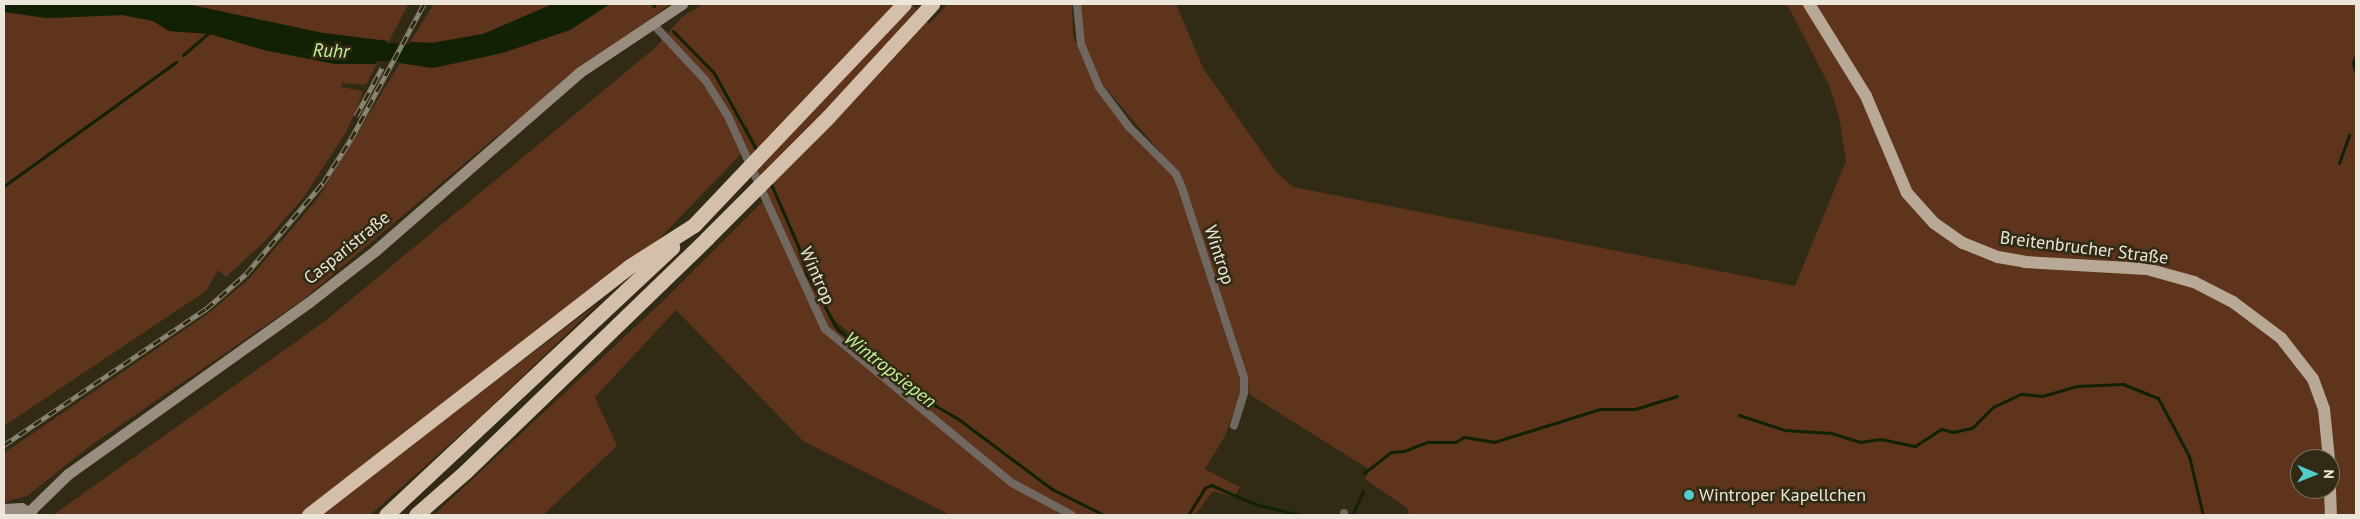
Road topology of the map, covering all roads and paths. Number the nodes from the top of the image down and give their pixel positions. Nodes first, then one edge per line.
1 (682, 4) edge
2 (904, 4) edge
3 (932, 4) edge
4 (1077, 4) edge
5 (1809, 4) edge
6 (652, 23) junction
7 (694, 225) junction
8 (1234, 425) dead end
9 (2328, 449) edge
10 (2330, 499) edge
11 (4, 509) edge
12 (30, 514) edge
13 (309, 515) edge
14 (386, 515) edge
15 (416, 515) edge
16 (1072, 515) edge
17 (2330, 515) edge

1 - 6 main road, Casparistraße
2 - 7 highway, bridge
3 - 15 highway, bridge
4 - 8 street, Wintrop
5 - 9 main road, Breitenbrucher Straße
6 - 12 main road, Casparistraße
6 - 16 street, Wintrop
7 - 13 highway
7 - 14 highway
10 - 17 main road
11 - 12 main road

